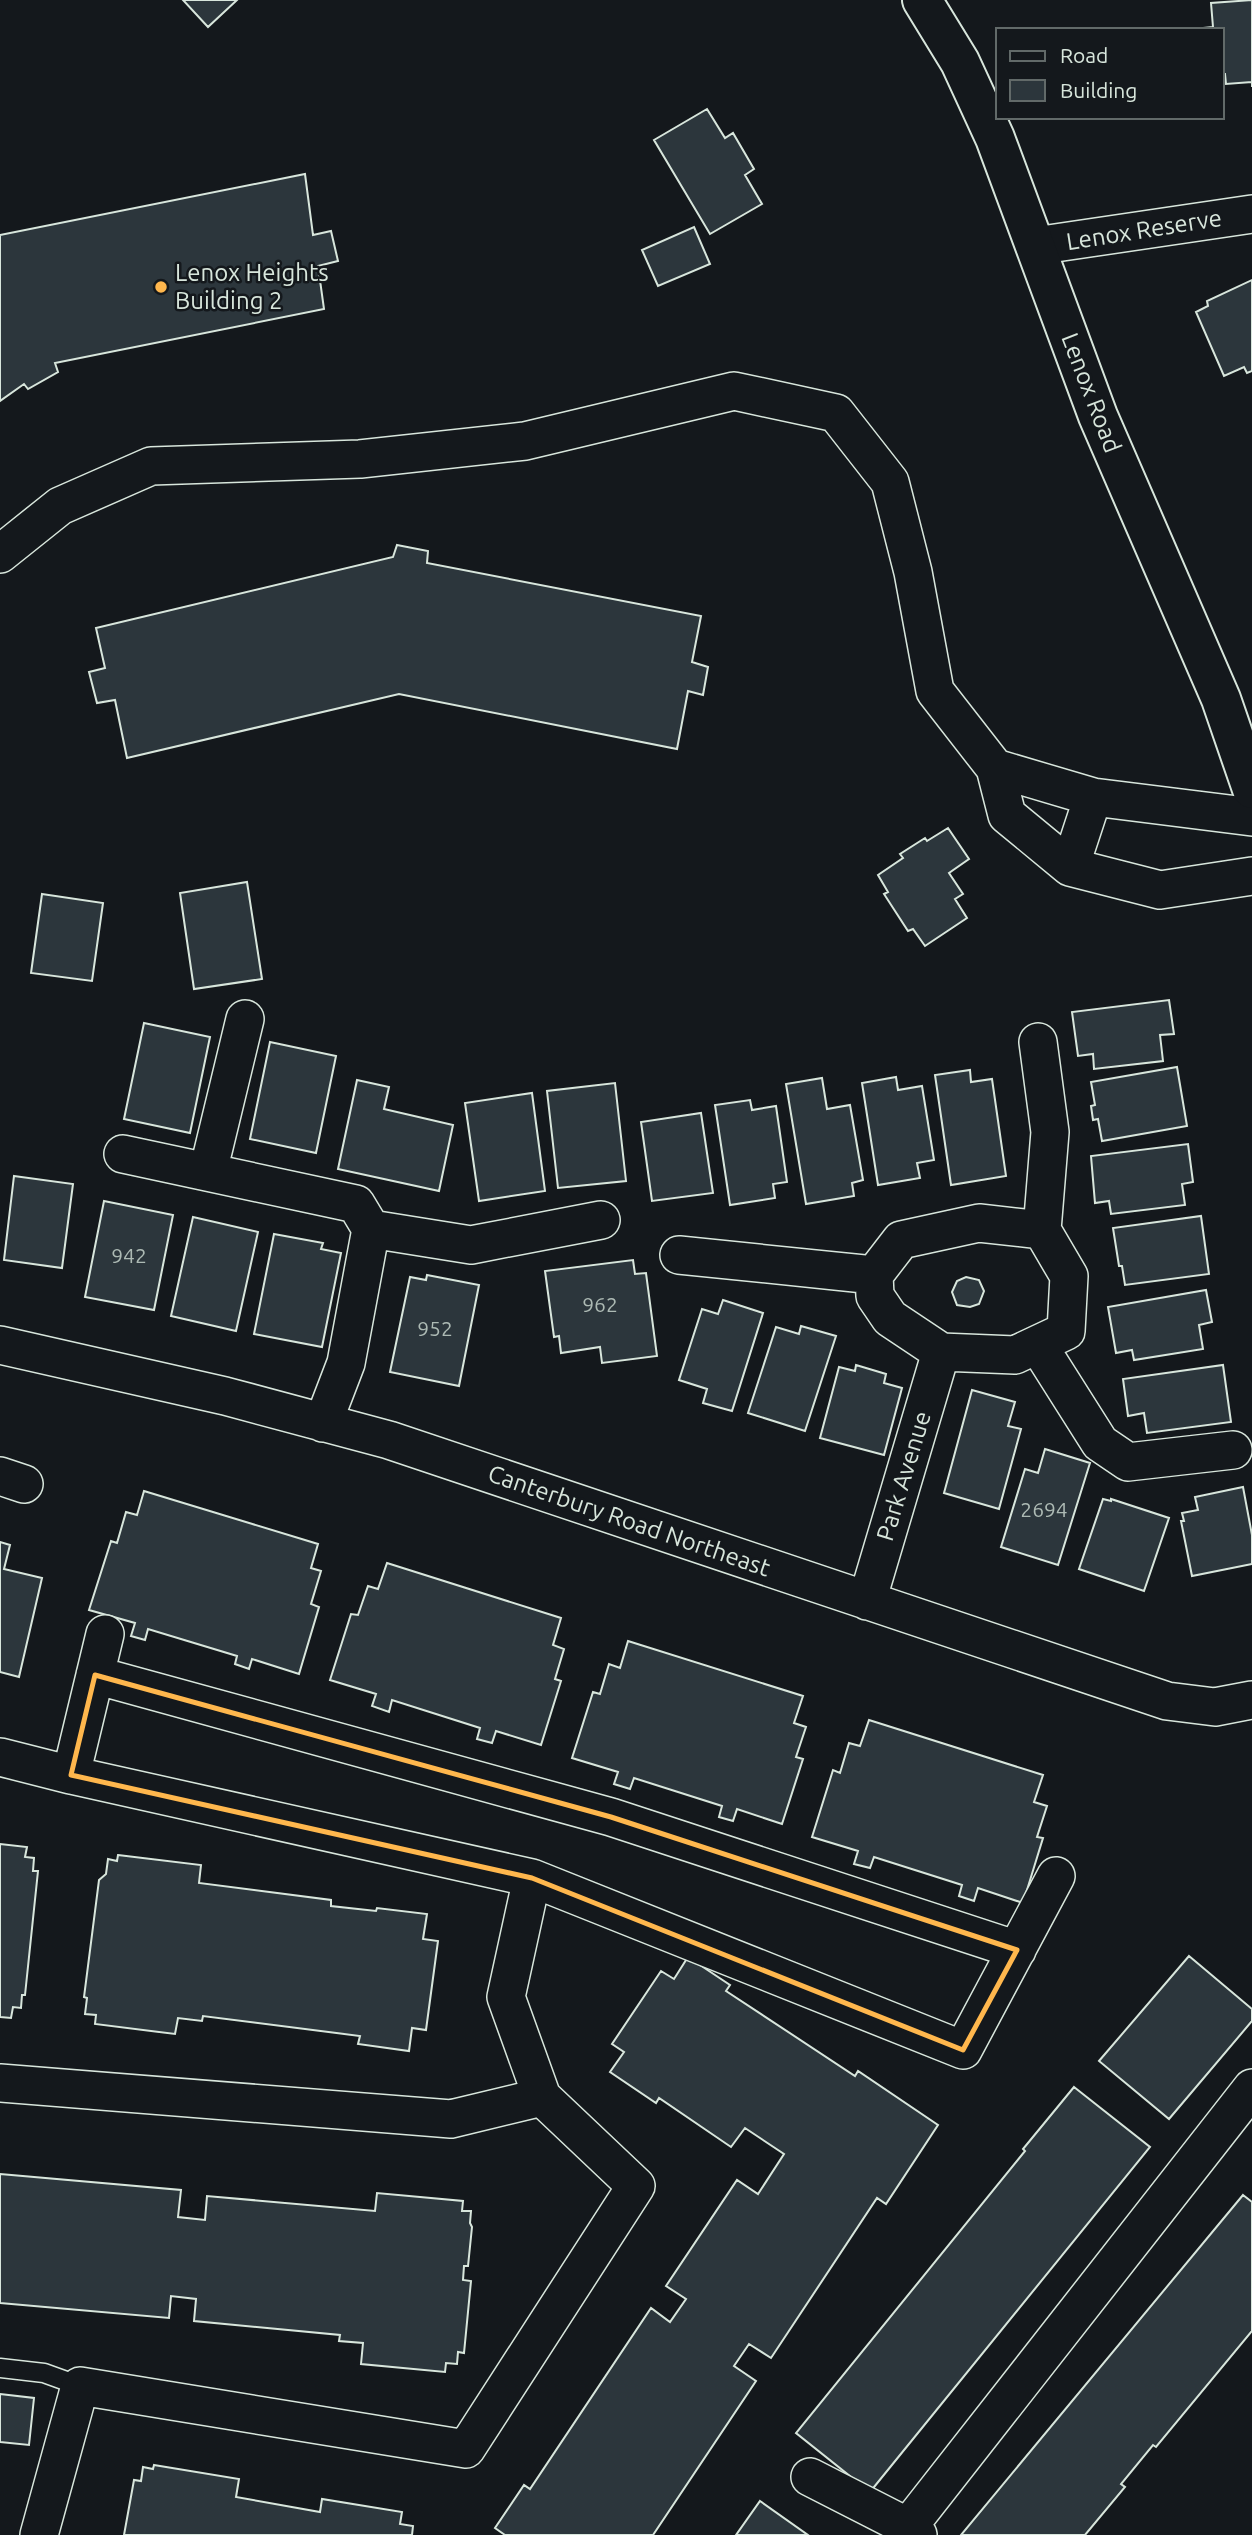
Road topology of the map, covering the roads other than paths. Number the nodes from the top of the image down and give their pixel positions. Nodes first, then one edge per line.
1 (922, 0) edge
2 (1252, 214) edge
3 (1035, 246) junction
4 (0, 554) edge
5 (1244, 741) edge
6 (995, 768) junction
7 (1252, 789) edge
8 (1093, 797) junction
9 (1252, 817) edge
10 (1070, 867) junction
11 (1252, 876) edge
12 (245, 1019) dead end
13 (1038, 1042) dead end
14 (123, 1154) dead end
15 (208, 1172) junction
16 (601, 1220) dead end
17 (371, 1228) junction
18 (1042, 1230) junction
19 (679, 1255) dead end
20 (874, 1275) junction
21 (0, 1345) edge
22 (1038, 1345) junction
23 (941, 1352) junction
24 (323, 1423) junction
25 (1233, 1450) dead end
26 (867, 1601) junction
27 (105, 1634) dead end
28 (95, 1675) junction
29 (1252, 1700) edge
30 (0, 1757) edge
31 (71, 1775) junction
32 (1056, 1876) dead end
33 (532, 1878) junction
34 (1017, 1950) junction
35 (0, 2083) edge
36 (1252, 2088) edge
37 (542, 2097) junction
38 (0, 2368) edge
39 (80, 2386) junction
40 (810, 2477) dead end
41 (913, 2531) edge
42 (39, 2535) edge

1 - 3 street, Lenox Road
2 - 3 street, Lenox Reserve
3 - 5 street, Lenox Road
4 - 6 street
5 - 7 street, Lenox Road
6 - 8 street
6 - 10 street
8 - 9 street
8 - 10 street
10 - 11 street
12 - 15 street
13 - 18 street
14 - 15 street
15 - 17 street
16 - 17 street
17 - 24 street
18 - 20 street
18 - 22 street
19 - 20 street
20 - 23 street
21 - 24 street, Canterbury Road Northeast
22 - 23 street
22 - 25 street
23 - 26 street, Park Avenue
24 - 26 street, Canterbury Road Northeast
26 - 29 street, Canterbury Road Northeast
27 - 28 street
28 - 31 street
28 - 34 street
30 - 31 street
31 - 33 street
32 - 34 street
33 - 34 street
33 - 37 street
35 - 37 street
36 - 41 street
37 - 39 street
38 - 39 lane
39 - 42 street
40 - 41 street

